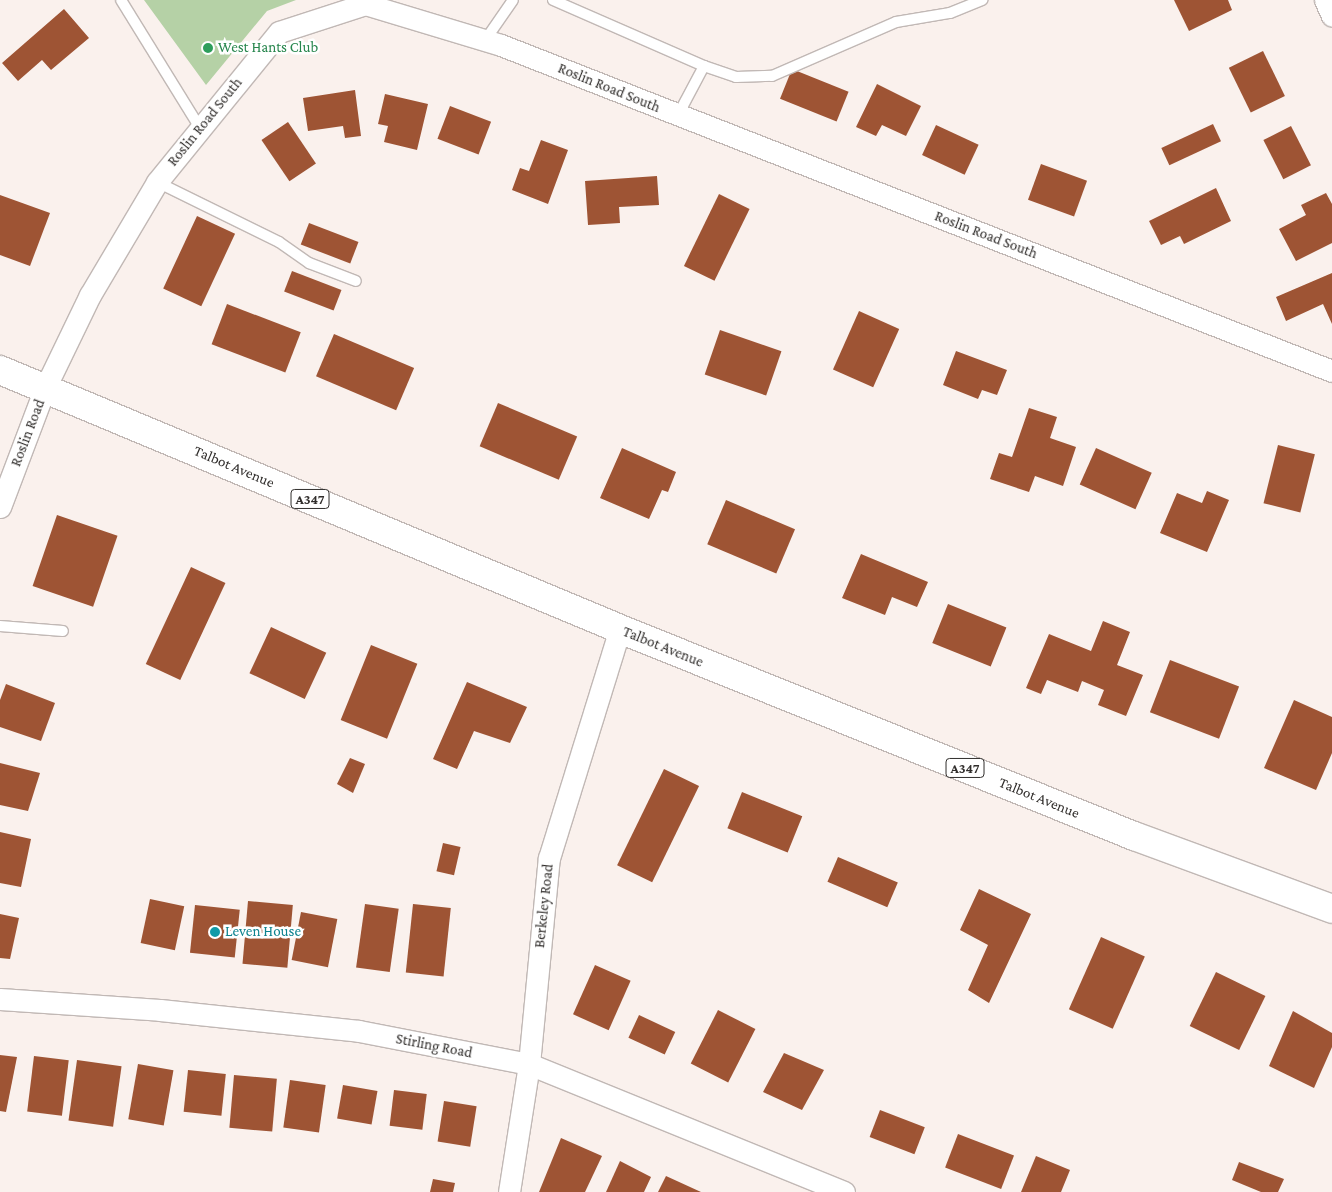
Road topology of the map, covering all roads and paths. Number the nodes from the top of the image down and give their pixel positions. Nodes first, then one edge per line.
1 (121, 0) edge
2 (513, 0) edge
3 (553, 0) edge
4 (982, 0) edge
5 (1325, 0) edge
6 (1332, 16) edge
7 (486, 39) junction
8 (704, 66) junction
9 (678, 115) junction
10 (200, 128) junction
11 (157, 182) junction
12 (356, 281) dead end
13 (0, 370) edge
14 (1332, 371) edge
15 (45, 388) junction
16 (0, 507) edge
17 (0, 626) edge
18 (620, 630) junction
19 (64, 631) dead end
20 (1332, 909) edge
21 (0, 1000) edge
22 (529, 1064) junction
23 (508, 1192) edge
24 (844, 1192) edge

1 - 10 lane
2 - 7 lane
3 - 8 lane
4 - 8 lane
5 - 6 street
7 - 9 street, Roslin Road South
7 - 10 street, Roslin Road South
8 - 9 lane
9 - 14 street, Roslin Road South
10 - 11 street, Roslin Road South
11 - 12 lane
11 - 15 street, Roslin Road South
13 - 15 main road, Talbot Avenue / A347
15 - 16 street, Roslin Road
15 - 18 main road, Talbot Avenue / A347
17 - 19 lane
18 - 20 main road, Talbot Avenue / A347
18 - 22 street, Berkeley Road
21 - 22 street, Stirling Road
22 - 23 street, Berkeley Road
22 - 24 street, Stirling Road

